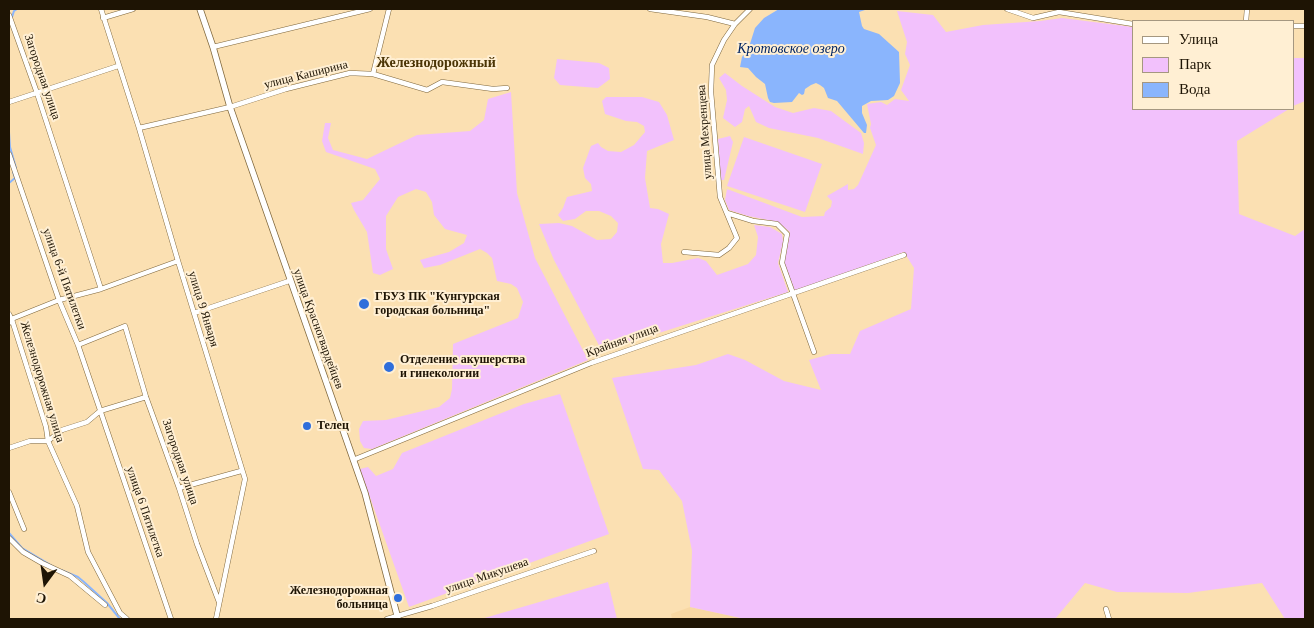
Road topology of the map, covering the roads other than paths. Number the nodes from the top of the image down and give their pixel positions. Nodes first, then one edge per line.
1 (101, 9) edge
2 (133, 9) edge
3 (200, 9) edge
4 (370, 9) edge
5 (389, 9) edge
6 (650, 9) edge
7 (750, 9) edge
8 (1007, 9) edge
9 (677, 11) edge
10 (9, 15) edge
11 (103, 18) junction
12 (735, 24) junction
13 (1132, 24) edge
14 (213, 47) junction
15 (118, 66) junction
16 (373, 74) junction
17 (507, 88) dead end
18 (37, 93) junction
19 (9, 102) edge
20 (230, 107) junction
21 (139, 128) junction
22 (9, 154) edge
23 (727, 213) junction
24 (684, 252) dead end
25 (904, 255) dead end
26 (178, 261) junction
27 (290, 281) junction
28 (101, 289) junction
29 (792, 294) junction
30 (59, 300) junction
31 (194, 313) junction
32 (9, 314) edge
33 (11, 321) edge
34 (78, 345) junction
35 (814, 352) dead end
36 (146, 397) junction
37 (100, 411) junction
38 (48, 441) junction
39 (9, 448) edge
40 (353, 460) junction
41 (241, 471) junction
42 (179, 488) junction
43 (9, 492) edge
44 (24, 529) dead end
45 (9, 538) edge
46 (594, 551) dead end
47 (220, 603) junction
48 (105, 605) dead end
49 (1106, 610) dead end
50 (397, 618) edge
51 (127, 619) edge
52 (170, 619) edge
53 (216, 619) edge
54 (387, 619) edge
55 (1109, 619) edge

1 - 11 street, улица 9 Января
2 - 11 street
3 - 14 street, улица Красногвардейцев
4 - 14 street
5 - 16 street
6 - 9 street
7 - 12 street, улица Мехренцева
8 - 13 street
9 - 12 street
10 - 18 street, Загородная улица
11 - 15 street, улица 9 Января
12 - 23 street, улица Мехренцева
14 - 20 street, улица Красногвардейцев
15 - 18 street
15 - 21 street, улица 9 Января
16 - 17 street, улица Каширина
16 - 20 street, улица Каширина
18 - 19 street
18 - 28 street, Загородная улица
20 - 21 street, улица Каширина
20 - 27 street, улица Красногвардейцев
21 - 26 street, улица 9 Января
22 - 30 street, улица 6-й Пятилетки
23 - 24 street, улица Мехренцева
23 - 29 street
25 - 29 street, Крайняя улица
26 - 28 street
26 - 31 street, улица 9 Января
27 - 31 street
27 - 40 street, улица Красногвардейцев
28 - 30 street
29 - 35 street
29 - 40 street, Крайняя улица
30 - 33 street
30 - 34 street, улица 6-й Пятилетки
31 - 41 street, улица 9 Января
32 - 33 street, Железнодорожная улица
33 - 38 street, Железнодорожная улица
34 - 36 street, Загородная улица
34 - 37 street, улица 6-й Пятилетки
36 - 37 street
36 - 42 street, Загородная улица
37 - 38 street
37 - 52 street, улица 6 Пятилетка
38 - 39 street
38 - 51 street, Железнодорожная улица
40 - 50 street, улица Красногвардейцев
41 - 42 street
41 - 47 street, улица 9 Января
42 - 47 street, Загородная улица
43 - 44 street
45 - 48 street
46 - 50 street, улица Микушева
47 - 53 street, улица 9 Января
49 - 55 street
50 - 54 street, улица Микушева

